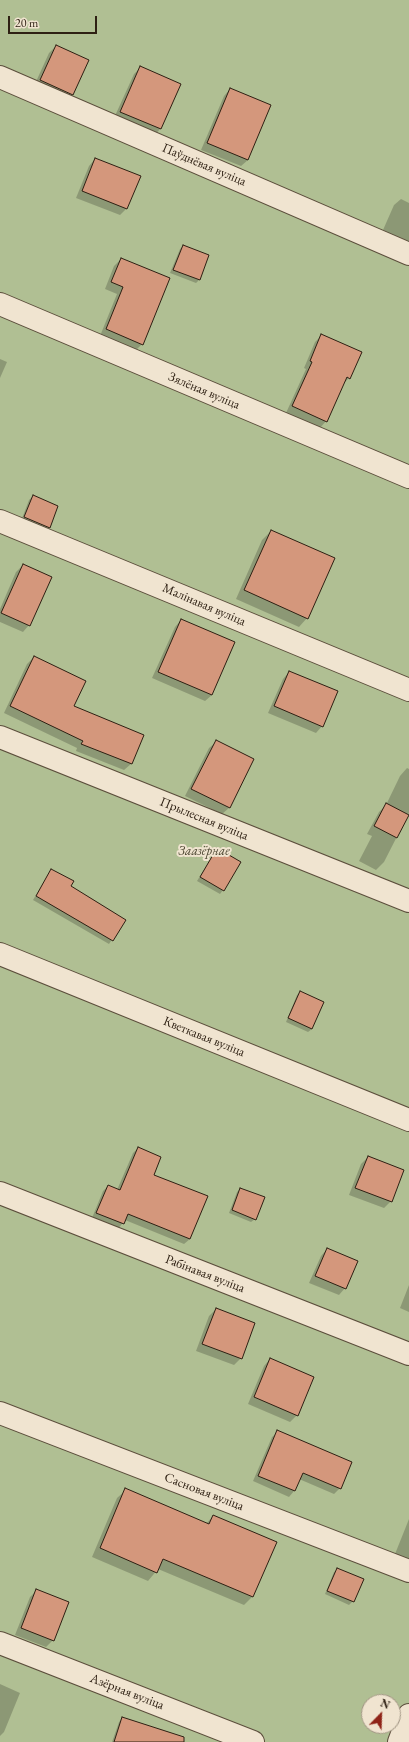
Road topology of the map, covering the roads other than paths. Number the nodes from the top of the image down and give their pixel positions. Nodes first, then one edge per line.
1 (0, 77) edge
2 (409, 254) edge
3 (0, 304) edge
4 (409, 478) edge
5 (0, 521) edge
6 (409, 690) edge
7 (0, 737) edge
8 (409, 901) edge
9 (0, 954) edge
10 (409, 1120) edge
11 (0, 1194) edge
12 (409, 1354) edge
13 (0, 1413) edge
14 (409, 1571) edge
15 (0, 1643) edge
16 (409, 1715) edge
17 (253, 1742) edge
18 (399, 1742) edge

1 - 2 lane, Паўднёвая вуліца
3 - 4 lane, Зялёная вуліца
5 - 6 lane, Малінавая вуліца
7 - 8 lane, Прылесная вуліца
9 - 10 lane, Кветкавая вуліца
11 - 12 lane, Рабінавая вуліца
13 - 14 lane, Сасновая вуліца
15 - 17 lane, Азёрная вуліца
16 - 18 lane

